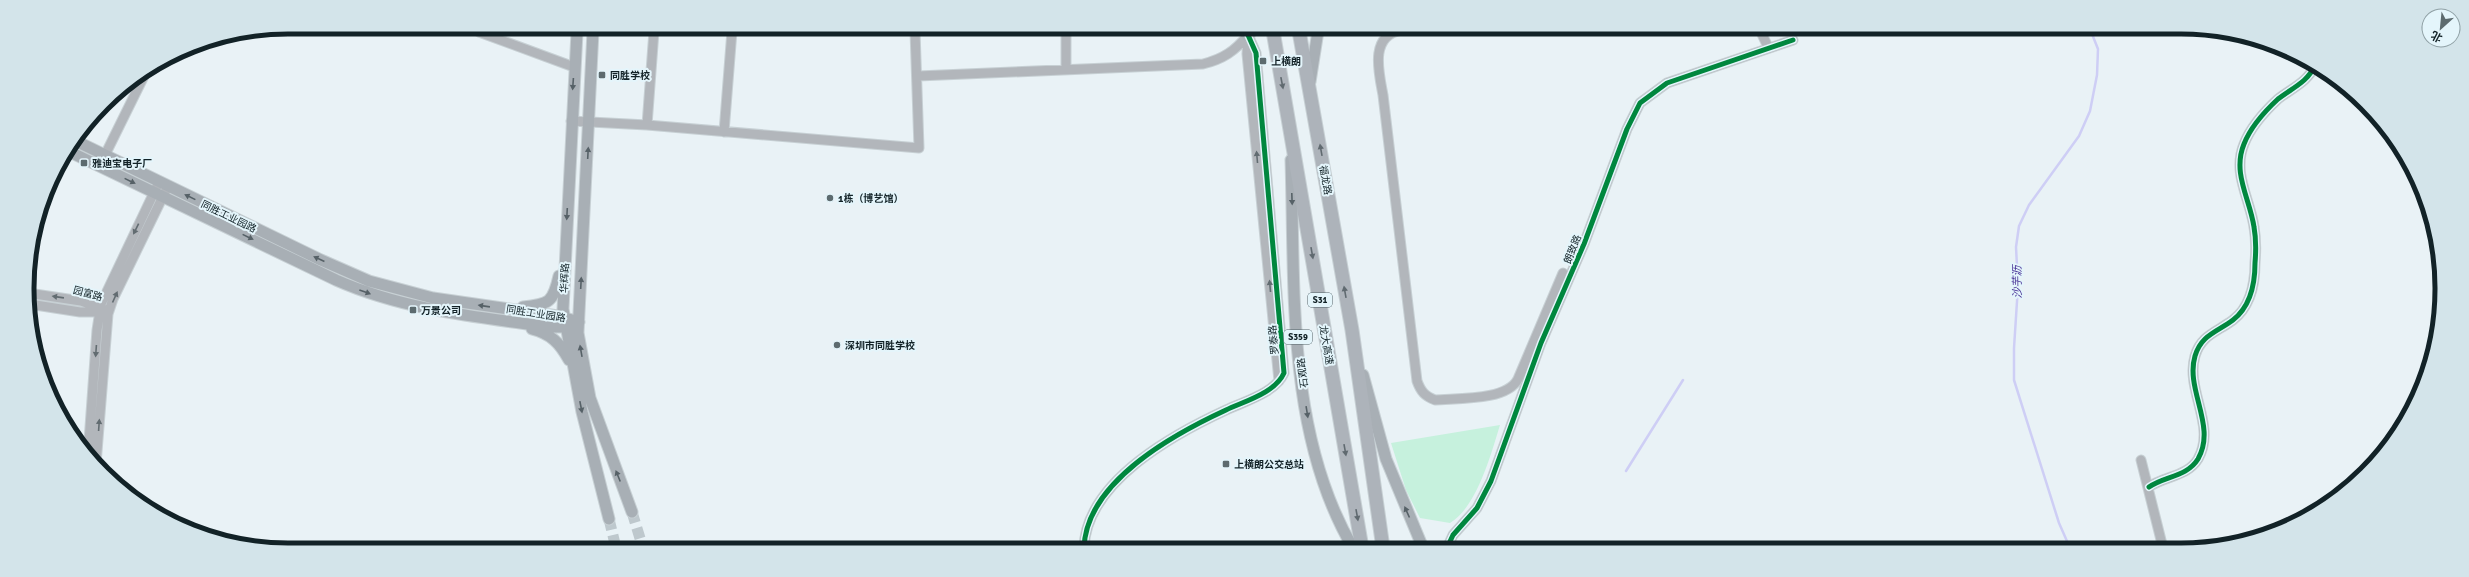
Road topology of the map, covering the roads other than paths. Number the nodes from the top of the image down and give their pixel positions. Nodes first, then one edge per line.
1 (484, 34) edge
2 (576, 34) edge
3 (593, 34) edge
4 (654, 34) edge
5 (732, 34) edge
6 (916, 34) edge
7 (1066, 34) edge
8 (1248, 34) edge
9 (1249, 34) edge
10 (1274, 34) edge
11 (1300, 34) edge
12 (1317, 34) edge
13 (1391, 34) edge
14 (1762, 34) edge
15 (1792, 40) dead end
16 (1768, 47) junction
17 (574, 67) junction
18 (1066, 69) junction
19 (2311, 70) edge
20 (918, 76) junction
21 (141, 81) edge
22 (1310, 82) junction
23 (1289, 118) junction
24 (571, 121) junction
25 (590, 122) junction
26 (647, 125) junction
27 (724, 132) junction
28 (80, 143) edge
29 (73, 153) edge
30 (105, 155) junction
31 (164, 184) junction
32 (159, 195) junction
33 (565, 252) junction
34 (1563, 272) dead end
35 (34, 294) edge
36 (35, 304) edge
37 (510, 309) junction
38 (103, 310) junction
39 (507, 321) junction
40 (565, 322) junction
41 (579, 322) junction
42 (1352, 330) junction
43 (574, 368) junction
44 (89, 446) edge
45 (96, 455) edge
46 (2141, 460) dead end
47 (2149, 487) junction
48 (632, 512) tunnel mouth
49 (609, 519) tunnel mouth
50 (1084, 543) edge
51 (1351, 543) edge
52 (1361, 543) edge
53 (1382, 543) edge
54 (1421, 543) edge
55 (1449, 543) edge
56 (2162, 543) edge

1 - 17 street
2 - 17 main road, 华辉路
3 - 25 main road, 华辉路
4 - 26 street
5 - 27 street
6 - 20 street
7 - 18 street
8 - 18 street
9 - 50 street, 罗泰路
10 -> 23 highway, S31
11 - 22 highway, 福龙路 / S31
12 - 22 main road
13 - 34 street
14 - 16 street
15 - 16 street, 朗致路
16 - 55 street, 朗致路
17 -> 24 main road, 华辉路
18 - 20 street
19 - 47 street
20 - 27 street
21 - 30 street
42 -> 22 highway, 福龙路 / S31
23 -> 51 main road, 石观路 / S359
23 -> 52 highway, 龙大高速 / S31
24 - 25 street
24 -> 33 main road, 华辉路
25 - 26 street
41 -> 25 main road, 华辉路
26 - 27 street
28 - 30 main road, 同胜工业园路
29 -> 32 main road, 同胜工业园路
30 - 31 main road, 同胜工业园路
31 - 32 street
37 -> 31 main road, 同胜工业园路
32 - 38 street
32 -> 39 main road, 同胜工业园路
33 - 37 main road
33 - 40 main road, 华辉路
38 -> 35 street, 园富路
36 - 38 street, 园富路
37 - 40 main road, 同胜工业园路
38 -> 44 street
45 -> 38 street
39 - 40 main road, 同胜工业园路
39 - 43 main road
40 - 41 main road, 同胜工业园路
40 - 43 main road, 华辉路
48 -> 41 main road, 华辉路
42 - 53 highway, S31
54 -> 42 main road
43 -> 49 main road, 华辉路
46 - 47 street
47 - 56 street

